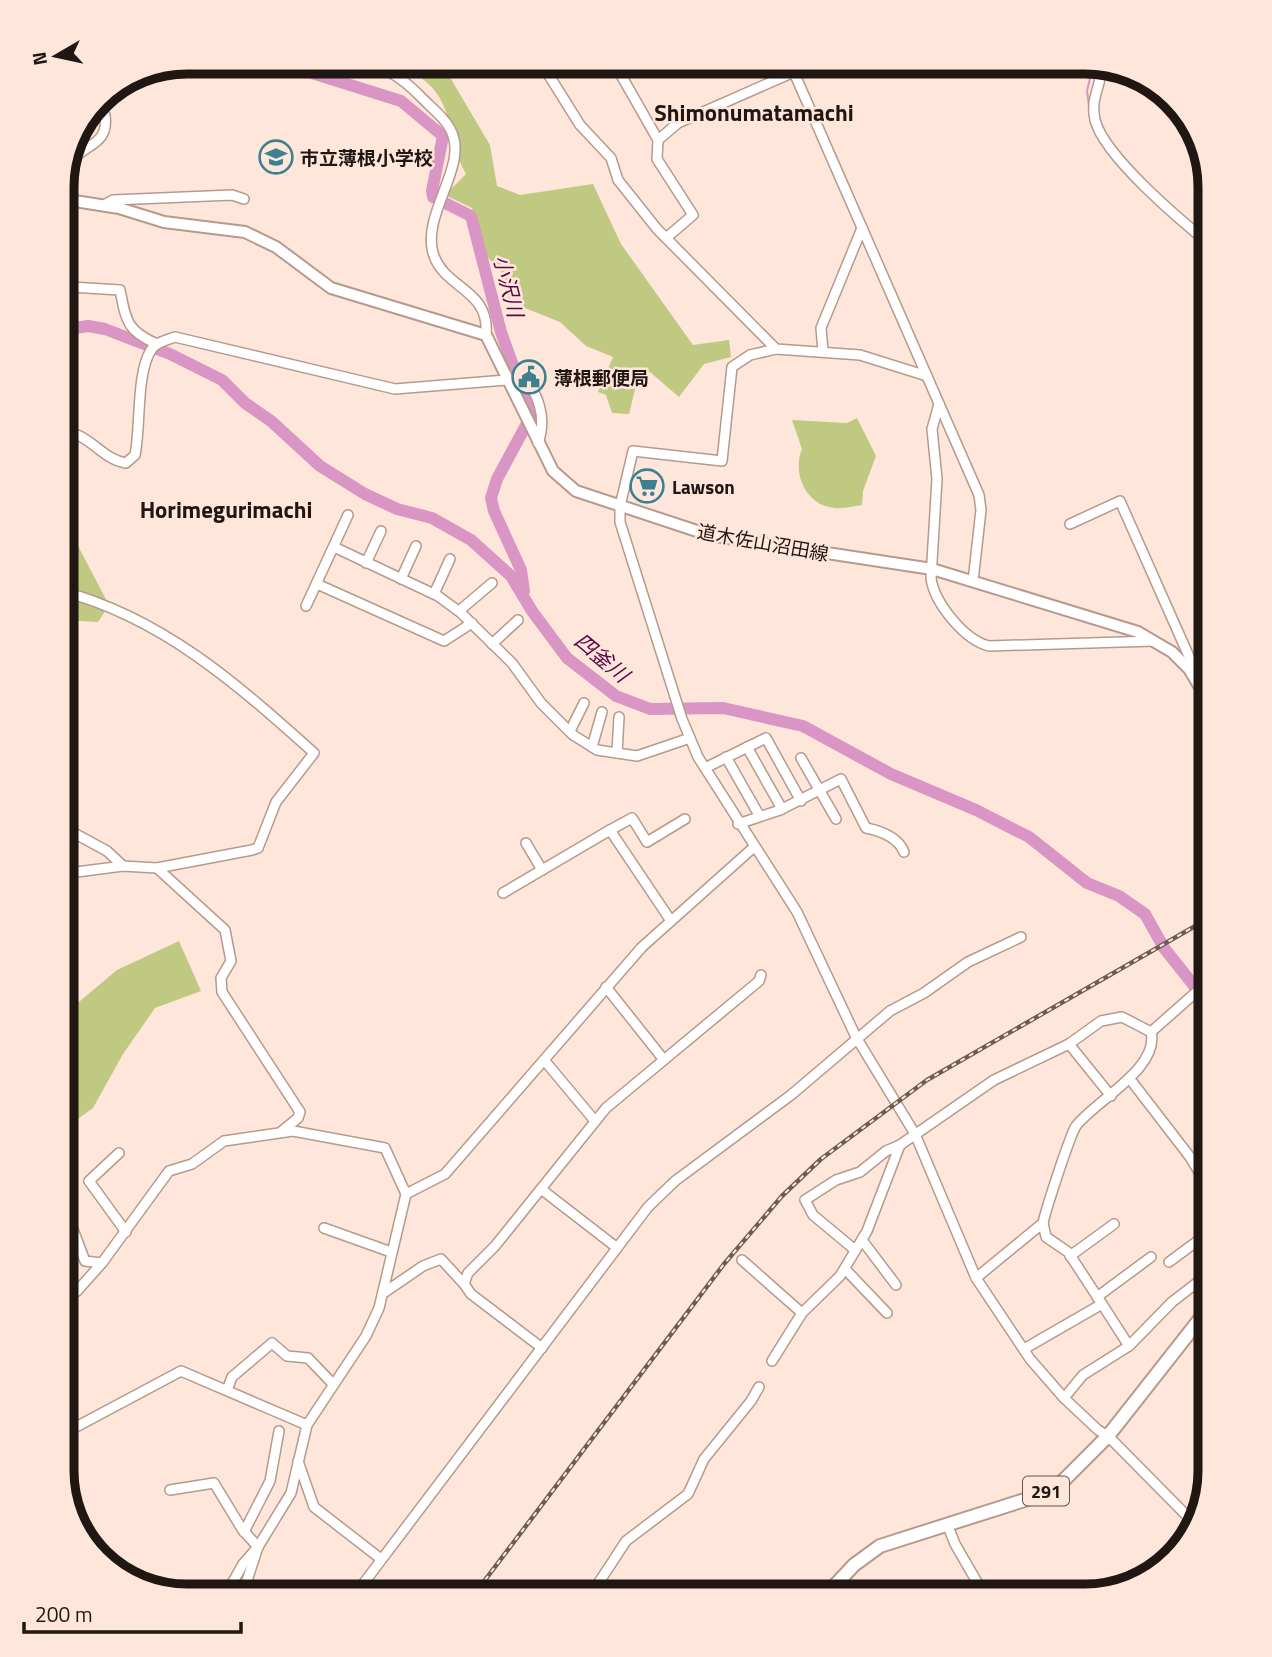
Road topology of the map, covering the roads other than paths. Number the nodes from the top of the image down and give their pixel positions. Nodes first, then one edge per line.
1 (394, 74) edge
2 (548, 74) edge
3 (620, 74) edge
4 (789, 74) edge
5 (795, 74) edge
6 (1101, 75) edge
7 (99, 116) edge
8 (657, 140) junction
9 (78, 154) edge
10 (244, 199) dead end
11 (74, 201) edge
12 (104, 205) junction
13 (863, 228) junction
14 (1198, 233) edge
15 (667, 238) junction
16 (74, 287) edge
17 (486, 335) junction
18 (157, 344) junction
19 (776, 349) junction
20 (823, 351) junction
21 (927, 376) junction
22 (508, 381) junction
23 (939, 404) junction
24 (74, 432) edge
25 (538, 443) junction
26 (620, 506) junction
27 (348, 514) dead end
28 (1070, 524) dead end
29 (381, 531) dead end
30 (416, 546) dead end
31 (334, 547) junction
32 (450, 559) dead end
33 (366, 563) junction
34 (932, 569) junction
35 (401, 579) junction
36 (974, 581) junction
37 (492, 583) dead end
38 (317, 584) junction
39 (74, 594) edge
40 (434, 594) junction
41 (306, 606) dead end
42 (459, 611) junction
43 (518, 620) dead end
44 (472, 623) junction
45 (1155, 641) junction
46 (492, 644) junction
47 (1189, 669) junction
48 (1198, 684) edge
49 (584, 703) dead end
50 (602, 712) dead end
51 (619, 717) dead end
52 (570, 731) junction
53 (690, 738) junction
54 (592, 747) junction
55 (747, 747) junction
56 (617, 753) junction
57 (726, 757) junction
58 (801, 758) dead end
59 (705, 768) junction
60 (819, 790) junction
61 (801, 800) junction
62 (782, 809) junction
63 (760, 816) junction
64 (685, 819) dead end
65 (836, 819) dead end
66 (738, 824) junction
67 (610, 830) junction
68 (74, 833) edge
69 (526, 843) dead end
70 (754, 847) junction
71 (904, 852) dead end
72 (123, 866) junction
73 (157, 868) junction
74 (542, 870) junction
75 (74, 872) edge
76 (503, 893) dead end
77 (671, 921) junction
78 (1021, 937) dead end
79 (761, 975) dead end
80 (606, 987) junction
81 (1198, 991) edge
82 (1152, 1032) junction
83 (856, 1037) junction
84 (1069, 1044) junction
85 (544, 1060) junction
86 (664, 1060) junction
87 (1133, 1083) dead end
88 (1111, 1096) junction
89 (595, 1121) junction
90 (282, 1130) junction
91 (915, 1135) junction
92 (900, 1145) junction
93 (118, 1153) dead end
94 (1198, 1169) edge
95 (541, 1189) junction
96 (407, 1194) junction
97 (1043, 1223) junction
98 (1114, 1224) dead end
99 (324, 1228) dead end
100 (74, 1232) edge
101 (126, 1232) junction
102 (862, 1240) junction
103 (1198, 1241) edge
104 (616, 1247) junction
105 (855, 1250) junction
106 (391, 1252) junction
107 (1070, 1256) junction
108 (1151, 1257) dead end
109 (742, 1260) dead end
110 (1169, 1262) dead end
111 (102, 1263) junction
112 (845, 1269) junction
113 (976, 1278) junction
114 (1198, 1282) edge
115 (464, 1284) junction
116 (897, 1285) dead end
117 (385, 1292) junction
118 (74, 1293) edge
119 (1100, 1300) junction
120 (802, 1313) junction
121 (887, 1313) dead end
122 (1198, 1322) edge
123 (1129, 1346) junction
124 (542, 1348) junction
125 (1024, 1349) junction
126 (772, 1361) dead end
127 (332, 1383) junction
128 (759, 1387) dead end
129 (227, 1390) junction
130 (1064, 1398) junction
131 (307, 1425) junction
132 (74, 1428) edge
133 (279, 1431) dead end
134 (1108, 1436) junction
135 (298, 1461) junction
136 (170, 1490) dead end
137 (1189, 1517) edge
138 (947, 1524) junction
139 (244, 1532) junction
140 (258, 1547) junction
141 (382, 1559) junction
142 (232, 1584) edge
143 (246, 1584) edge
144 (363, 1584) edge
145 (598, 1584) edge
146 (836, 1584) edge
147 (978, 1584) edge

1 - 17 street
2 - 15 street
3 - 8 street
4 - 8 street
5 - 13 street
6 - 14 street
7 - 9 street
8 - 15 street
10 - 12 street
11 - 12 main road
12 - 17 main road
13 - 20 street
13 - 21 street
15 - 19 street
16 - 18 street
17 - 22 main road, 道木佐山沼田線
18 - 22 street
18 - 24 street
19 - 20 street
19 - 26 street
20 - 21 street
21 - 23 street
22 - 25 main road, 道木佐山沼田線
22 - 25 street
23 - 34 street
23 - 36 street
25 - 26 main road, 道木佐山沼田線
26 - 34 main road, 道木佐山沼田線
26 - 53 street
27 - 31 street
28 - 47 street
29 - 33 street
30 - 35 street
31 - 33 street
31 - 38 street
32 - 40 street
33 - 35 street
34 - 36 main road, 道木佐山沼田線
34 - 45 street
35 - 40 street
36 - 45 main road, 道木佐山沼田線
37 - 42 street
38 - 41 street
38 - 44 street
39 - 73 street
40 - 42 street
42 - 44 street
43 - 46 street
44 - 46 street
45 - 47 main road, 道木佐山沼田線
46 - 52 street
47 - 48 main road, 道木佐山沼田線
49 - 52 street
50 - 54 street
51 - 56 street
52 - 54 street
53 - 56 street
53 - 59 street
54 - 56 street
55 - 57 street
55 - 61 street
55 - 62 street
57 - 59 street
57 - 63 street
58 - 60 street
59 - 66 street
60 - 61 street
60 - 65 street
60 - 71 street
61 - 62 street
62 - 63 street
63 - 66 street
64 - 67 street
66 - 70 street
67 - 74 street
67 - 77 street
68 - 72 street
69 - 74 street
70 - 77 street
70 - 83 street
72 - 73 street
72 - 75 street
73 - 90 street
74 - 76 street
77 - 80 street
78 - 83 street
79 - 86 street
80 - 85 street
80 - 86 street
81 - 82 street
82 - 84 street
82 - 88 street
83 - 91 street
83 - 104 street
84 - 88 street
84 - 91 street
85 - 89 street
85 - 96 street
86 - 89 street
87 - 94 street
88 - 97 street
89 - 95 street
90 - 96 street
90 - 101 street
91 - 92 street
91 - 113 street
92 - 102 street
92 - 105 street
93 - 101 street
95 - 104 street
95 - 115 street
96 - 106 street
97 - 107 street
97 - 113 street
98 - 107 street
99 - 106 street
100 - 111 street
101 - 111 street
102 - 105 street
102 - 116 street
103 - 110 street
104 - 124 street
105 - 112 street
106 - 117 street
107 - 119 street
108 - 119 street
109 - 120 street
111 - 118 street
112 - 120 street
112 - 121 street
113 - 125 street
114 - 123 street
115 - 117 street
115 - 124 street
117 - 127 street
119 - 123 street
119 - 125 street
120 - 126 street
122 - 134 highway, 291
123 - 130 street
124 - 141 street
125 - 130 street
127 - 129 street
127 - 131 street
128 - 145 street
129 - 131 street
129 - 132 street
130 - 134 street
131 - 135 street
133 - 139 street
134 - 137 street
134 - 138 highway, 291
135 - 140 street
135 - 141 street
136 - 139 street
138 - 146 highway, 291
138 - 147 street
139 - 140 street
140 - 142 street
140 - 143 street
141 - 144 street

